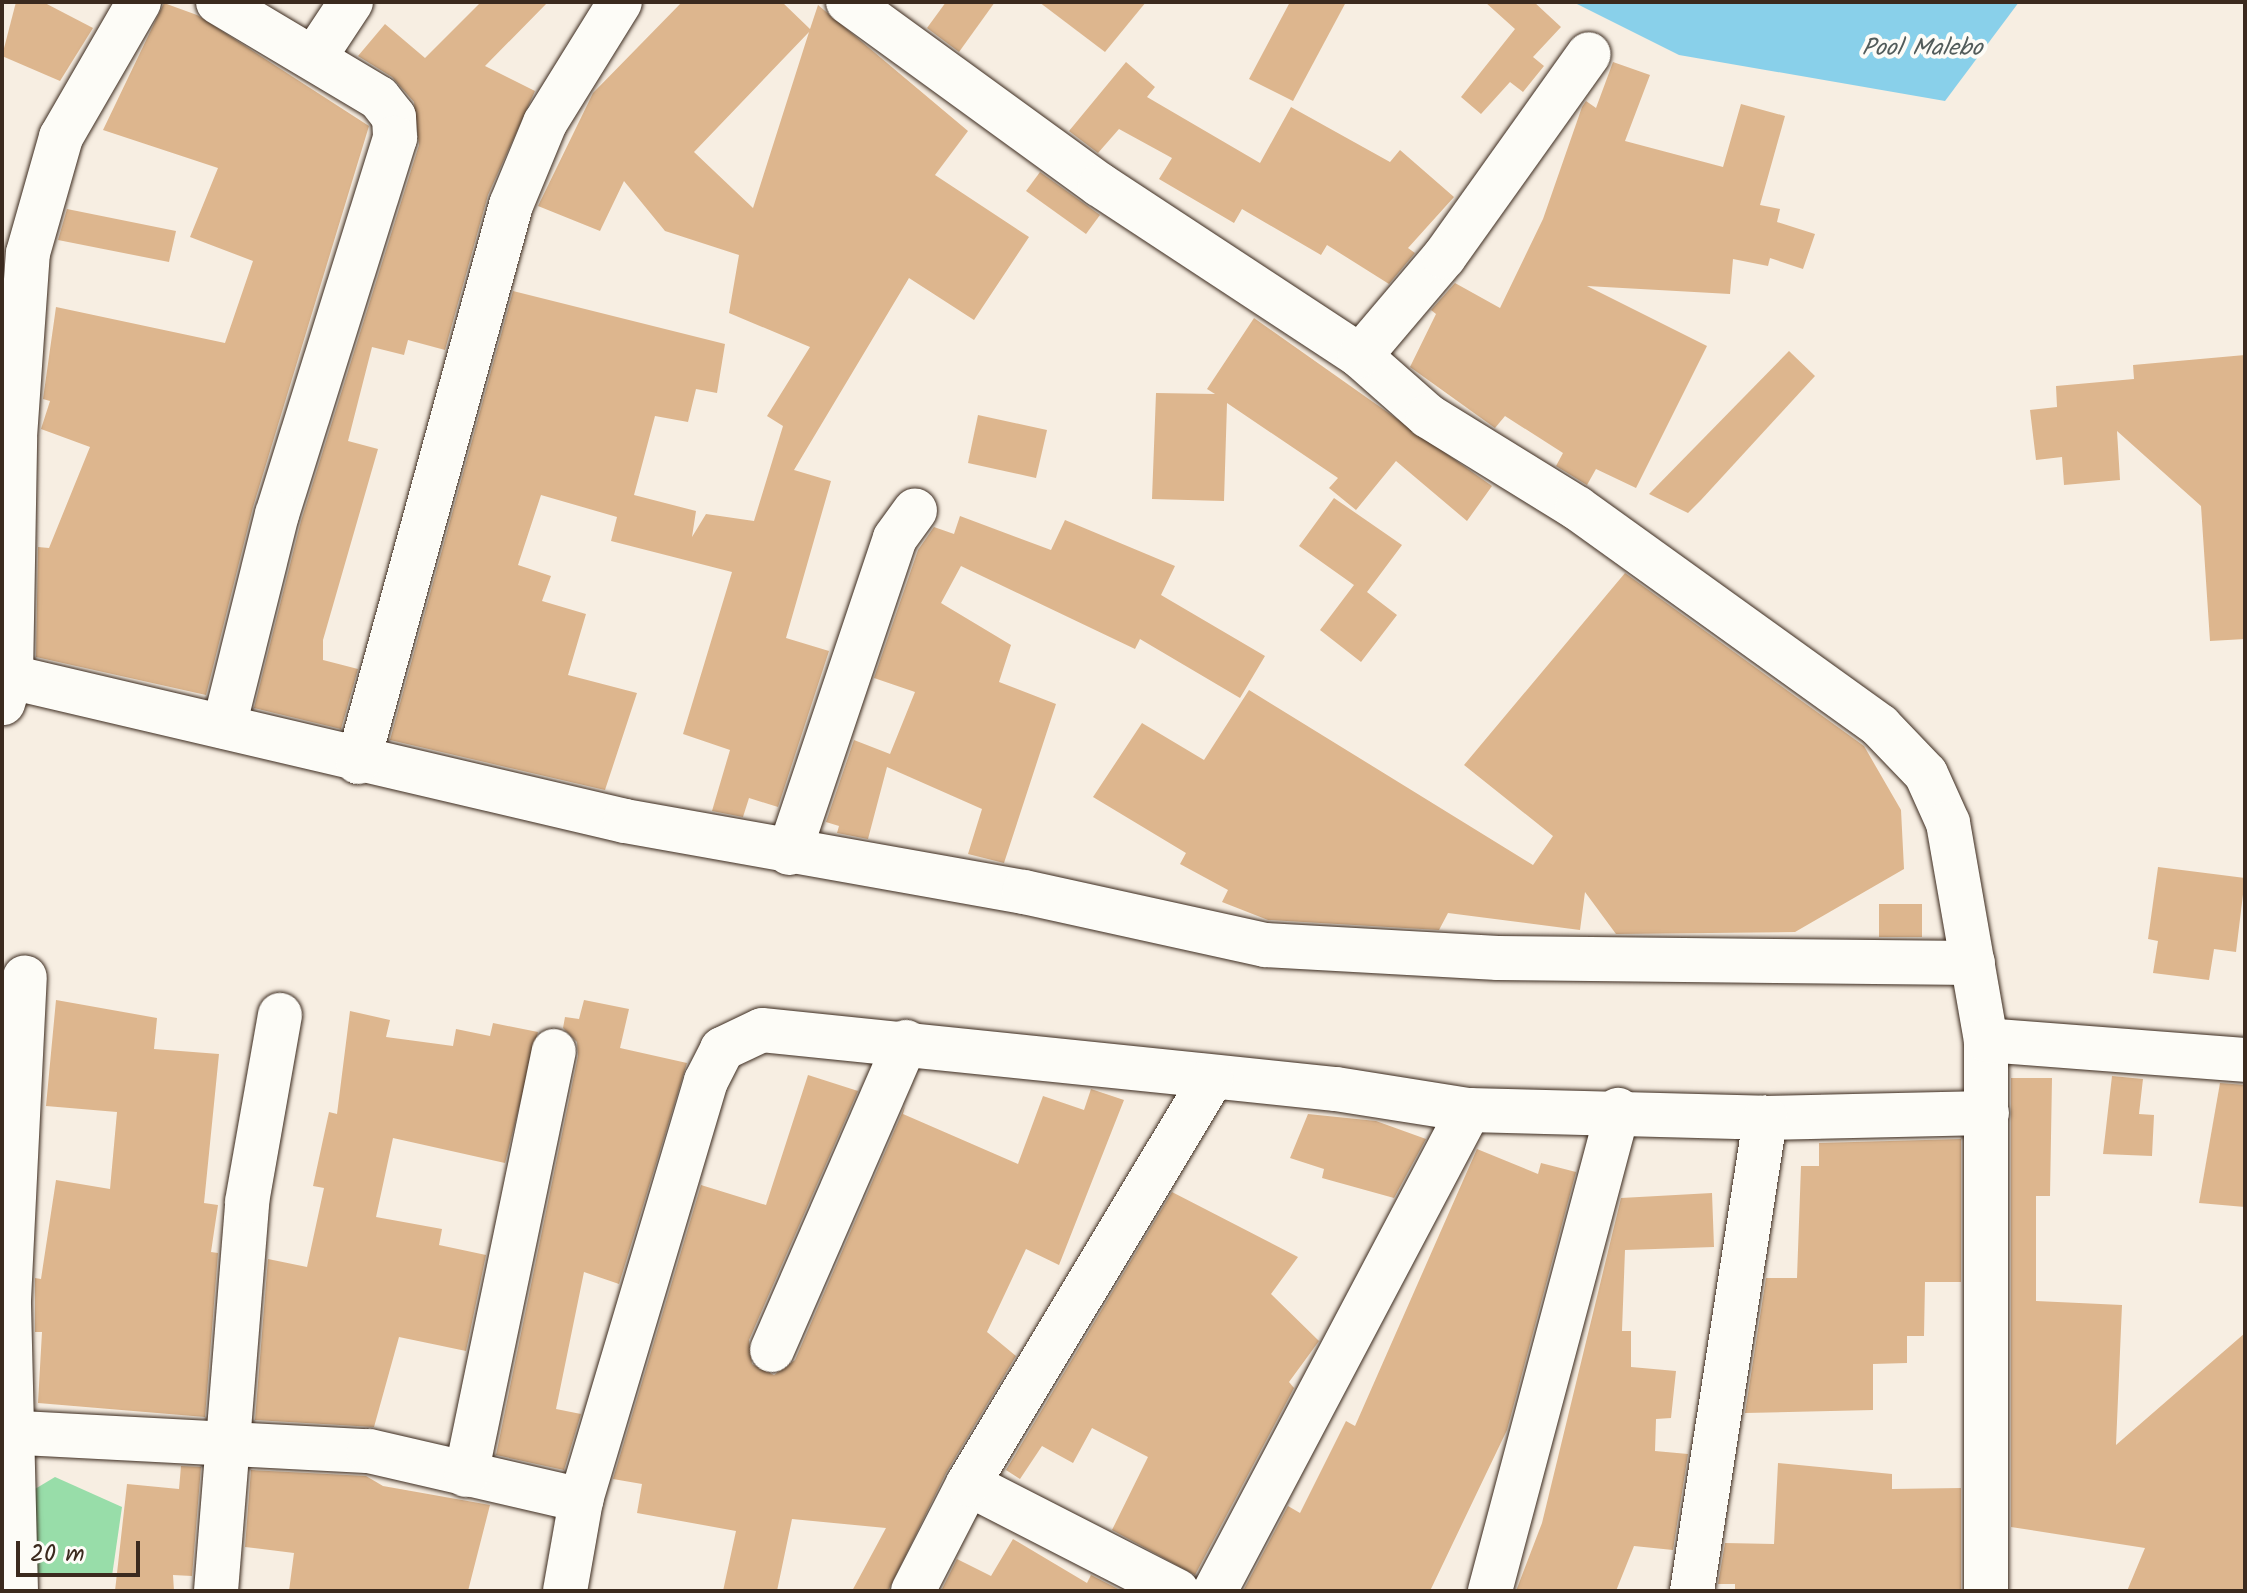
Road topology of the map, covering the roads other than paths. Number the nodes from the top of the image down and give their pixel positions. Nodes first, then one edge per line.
1 (139, 2) edge
2 (218, 2) edge
3 (351, 2) edge
4 (620, 2) edge
5 (848, 2) edge
6 (1589, 54) dead end
7 (314, 58) junction
8 (1360, 356) junction
9 (915, 510) dead end
10 (5, 685) edge
11 (224, 726) junction
12 (358, 762) junction
13 (789, 853) junction
14 (1973, 963) junction
15 (25, 977) dead end
16 (280, 1015) dead end
17 (1986, 1040) junction
18 (906, 1042) junction
19 (554, 1051) dead end
20 (2245, 1060) edge
21 (1211, 1079) junction
22 (1469, 1110) junction
23 (1618, 1110) junction
24 (1987, 1113) junction
25 (1765, 1118) junction
26 (772, 1350) dead end
27 (9, 1432) edge
28 (233, 1445) junction
29 (466, 1475) junction
30 (968, 1484) junction
31 (581, 1500) junction
32 (16, 1591) edge
33 (216, 1591) edge
34 (565, 1591) edge
35 (913, 1591) edge
36 (1177, 1591) edge
37 (1215, 1591) edge
38 (1490, 1591) edge
39 (1692, 1591) edge
40 (1986, 1591) edge

1 - 10 street
2 - 7 street
3 - 7 street
4 - 12 street
5 - 8 street
6 - 8 street
7 - 11 street
8 - 14 street
9 - 13 street
10 - 11 street
11 - 12 street
12 - 13 street
13 - 14 street
14 - 17 street
15 - 27 street
16 - 28 street
17 - 20 street
17 - 24 street
18 - 21 street
18 - 26 street
18 - 31 street
19 - 29 street
21 - 22 street
21 - 30 street
22 - 23 street
22 - 37 street
23 - 25 street
23 - 38 street
24 - 25 street
24 - 40 street
25 - 39 street
27 - 28 street
27 - 32 street
28 - 29 street
28 - 33 street
29 - 31 street
30 - 35 street
30 - 36 street
31 - 34 street

